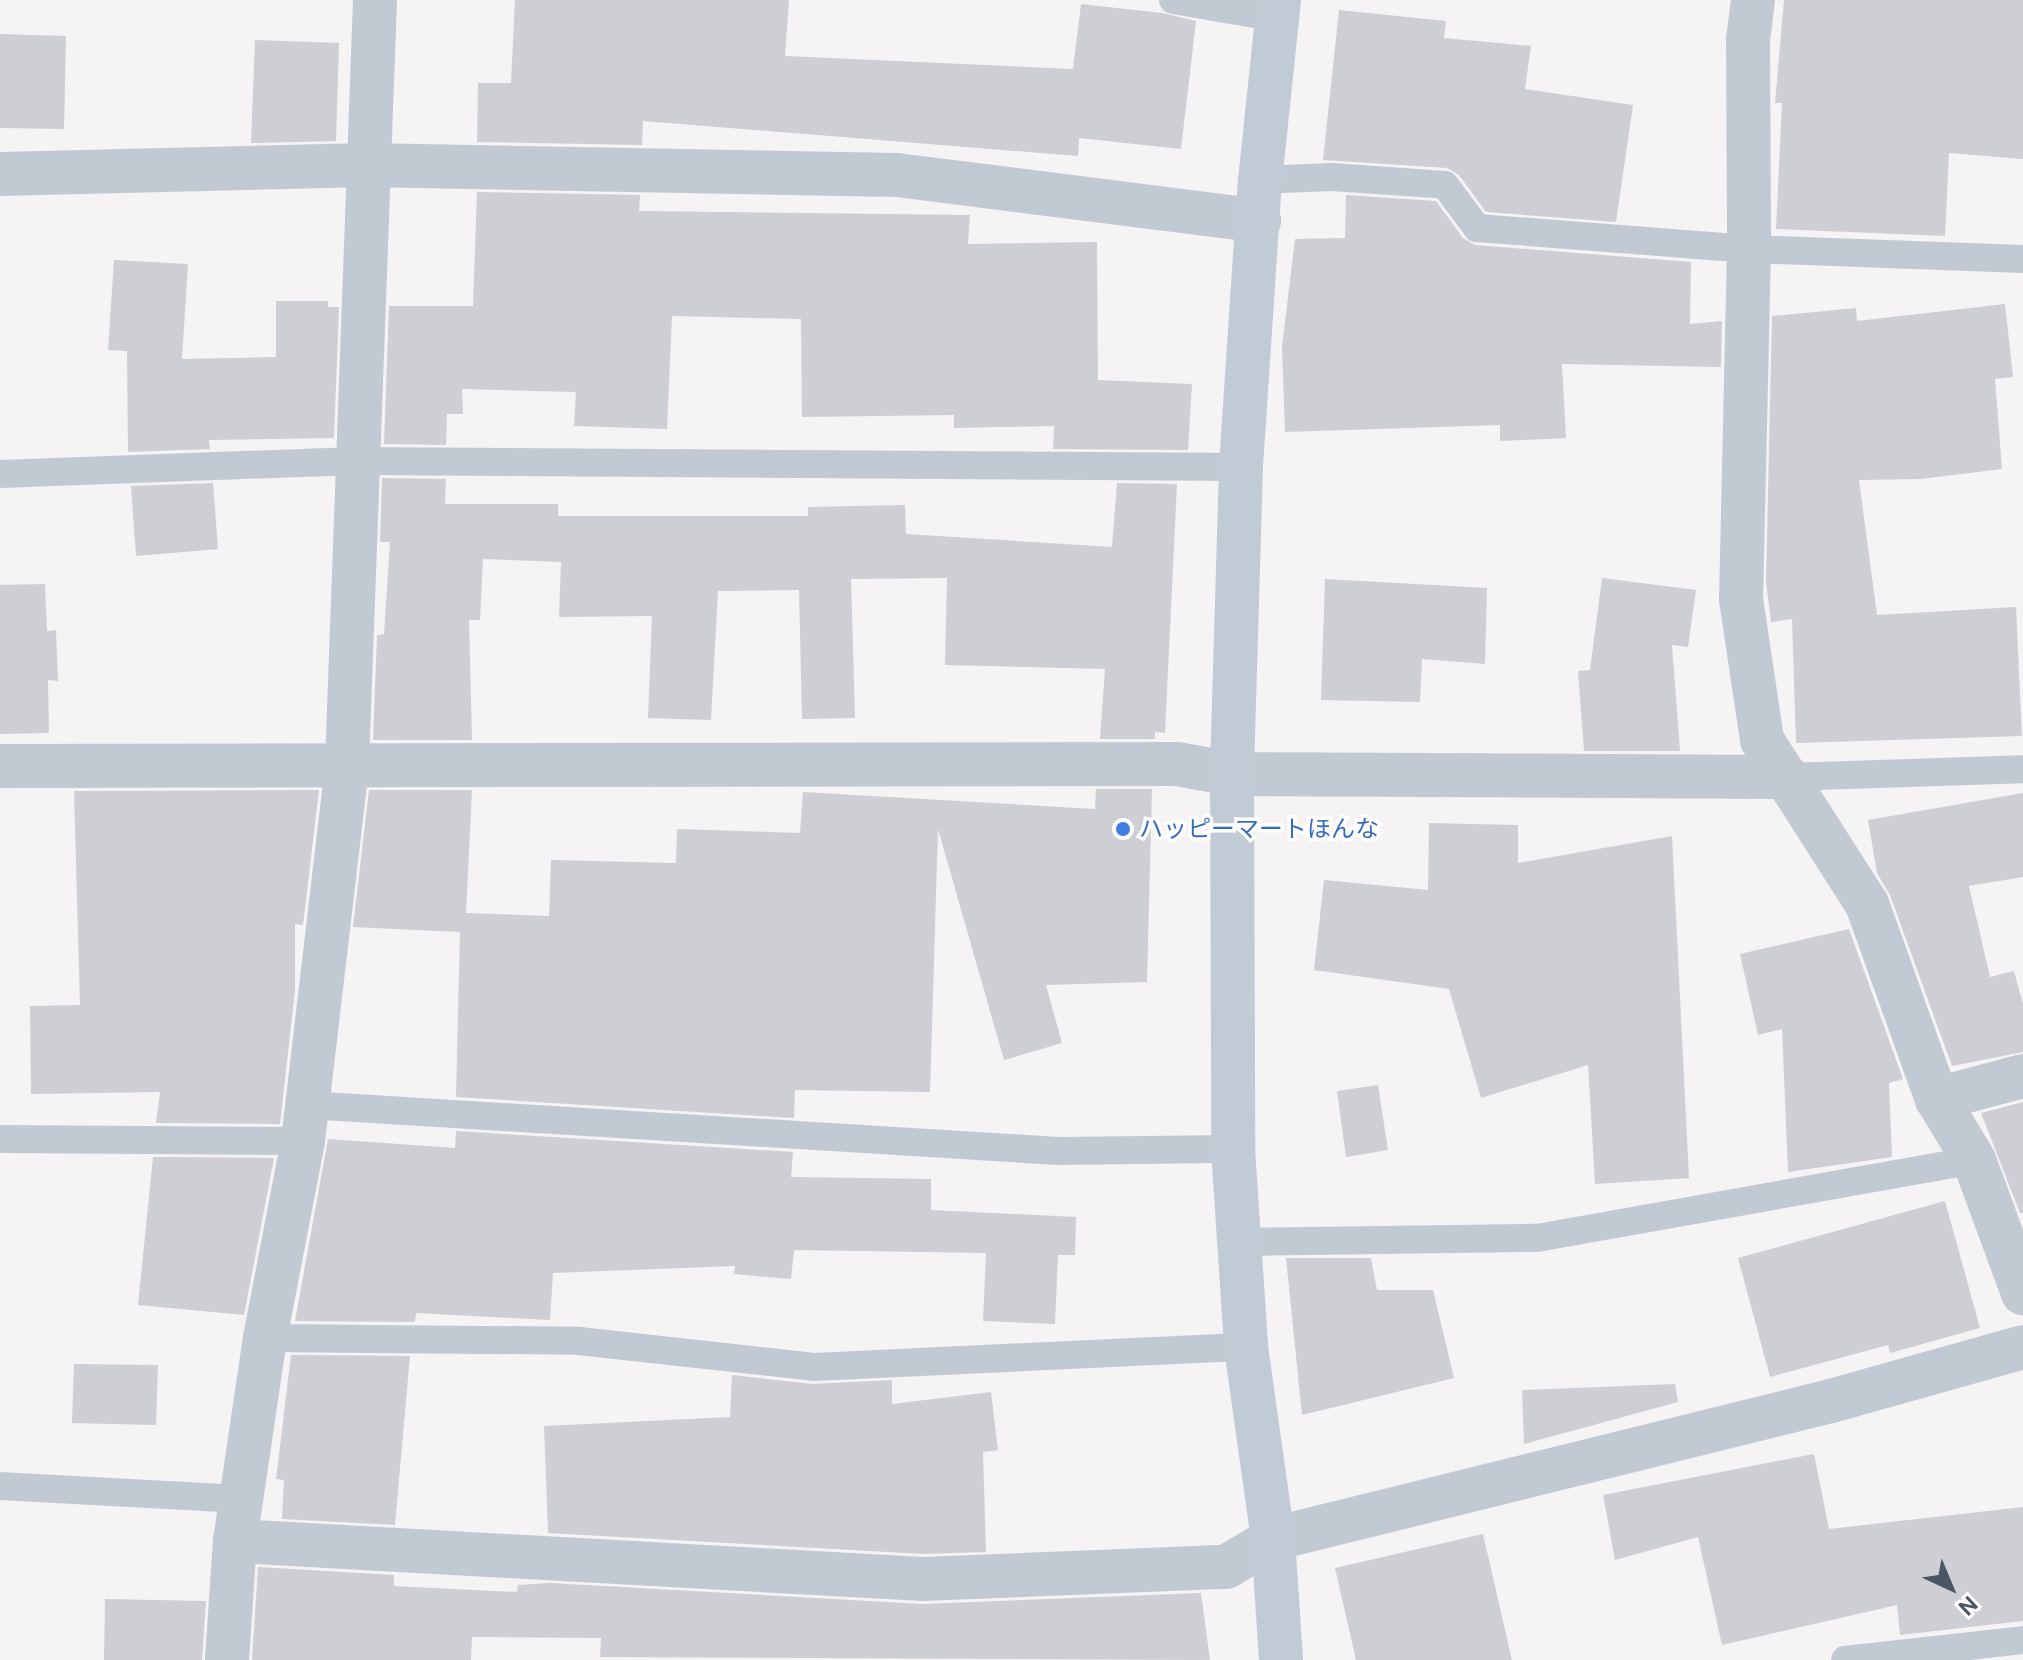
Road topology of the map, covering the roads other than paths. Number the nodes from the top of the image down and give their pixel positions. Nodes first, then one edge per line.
1 (375, 0) edge
2 (1173, 0) edge
3 (1753, 0) edge
4 (1278, 9) edge
5 (367, 165) junction
6 (0, 174) edge
7 (1260, 200) junction
8 (1749, 249) junction
9 (2023, 259) edge
10 (356, 461) junction
11 (1241, 467) junction
12 (0, 474) edge
13 (347, 764) junction
14 (0, 766) edge
15 (2023, 769) edge
16 (1232, 774) junction
17 (1787, 777) junction
18 (2023, 1076) edge
19 (1937, 1099) junction
20 (305, 1123) junction
21 (0, 1139) edge
22 (1233, 1149) junction
23 (1974, 1160) junction
24 (1239, 1242) junction
25 (2023, 1293) edge
26 (265, 1338) junction
27 (1246, 1347) junction
28 (2023, 1347) edge
29 (0, 1486) edge
30 (238, 1520) junction
31 (1273, 1539) junction
32 (2023, 1640) edge
33 (227, 1660) edge
34 (1281, 1660) edge
35 (1845, 1660) edge

1 - 5 street
2 - 4 lane
3 - 8 street
4 - 7 street
5 - 6 street
5 - 7 street
5 - 10 street
7 - 8 lane
7 - 11 street
8 - 9 lane
8 - 17 street
10 - 11 lane
10 - 12 lane
10 - 13 street
11 - 16 street
13 - 14 street
13 - 16 street
13 - 20 street
15 - 17 lane
16 - 17 street
16 - 22 street
17 - 19 street
18 - 19 street
19 - 23 street
20 - 21 lane
20 - 22 lane
20 - 26 street
22 - 24 street
23 - 24 lane
23 - 25 street
24 - 27 street
26 - 27 lane
26 - 30 street
27 - 31 street
28 - 31 street
29 - 30 lane
30 - 31 street
30 - 33 street
31 - 34 street
32 - 35 lane

